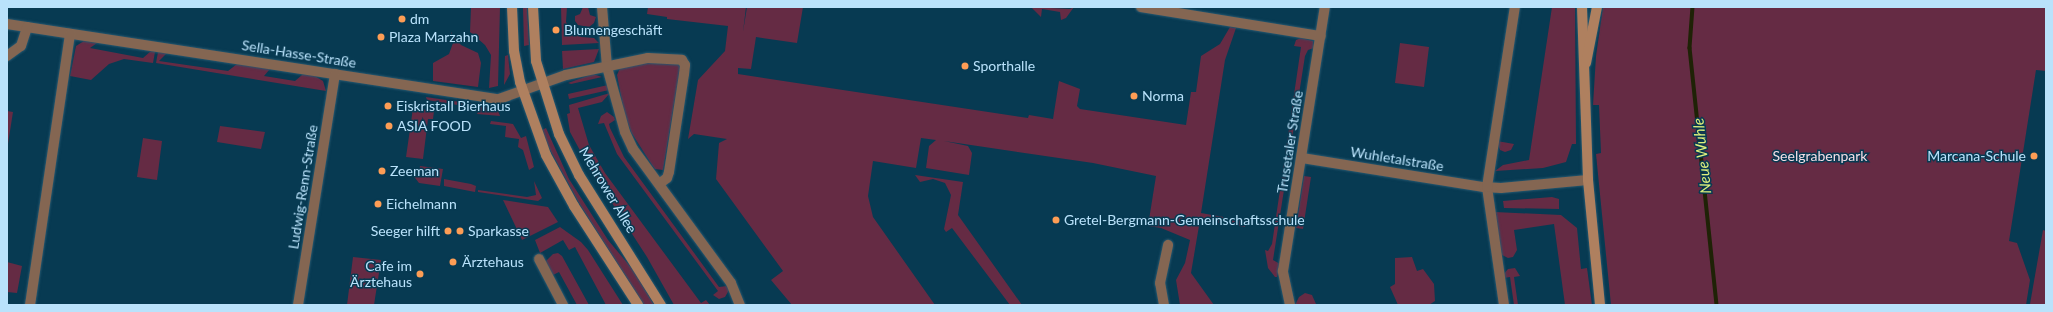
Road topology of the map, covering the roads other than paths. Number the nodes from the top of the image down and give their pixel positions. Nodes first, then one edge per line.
1 (512, 7) edge
2 (533, 7) edge
3 (602, 7) edge
4 (1141, 7) edge
5 (1325, 7) edge
6 (1515, 7) edge
7 (1582, 7) edge
8 (1597, 7) edge
9 (7, 24) edge
10 (27, 27) junction
11 (70, 34) junction
12 (1321, 36) junction
13 (7, 56) edge
14 (607, 67) junction
15 (335, 74) junction
16 (1584, 77) junction
17 (542, 84) junction
18 (523, 91) junction
19 (1302, 158) junction
20 (1588, 180) junction
21 (659, 184) junction
22 (1487, 187) junction
23 (1168, 245) dead end
24 (539, 259) dead end
25 (30, 305) edge
26 (298, 305) edge
27 (563, 305) edge
28 (638, 305) edge
29 (661, 305) edge
30 (740, 305) edge
31 (1164, 305) edge
32 (1290, 305) edge
33 (1504, 305) edge
34 (1600, 305) edge

1 - 18 main road
2 - 17 main road, Mehrower Allee
3 - 14 street
4 - 12 street
5 - 12 street, Trusetaler Straße
6 - 22 street
7 - 16 main road
8 - 16 main road
9 - 10 street, Sella-Hasse-Straße
10 - 11 street, Sella-Hasse-Straße
10 - 13 street
11 - 15 street, Sella-Hasse-Straße
11 - 25 street
12 - 19 street, Trusetaler Straße
14 - 17 street
14 - 21 street
14 - 21 street
15 - 18 street, Sella-Hasse-Straße
15 - 26 street, Ludwig-Renn-Straße
16 - 20 main road
17 - 18 street
17 - 29 main road, Mehrower Allee
18 - 28 main road
19 - 22 street, Wuhletalstraße
19 - 32 street, Trusetaler Straße
20 - 22 street, Wuhletalstraße
20 - 34 main road
21 - 30 street
22 - 33 street
23 - 31 street
24 - 27 street

